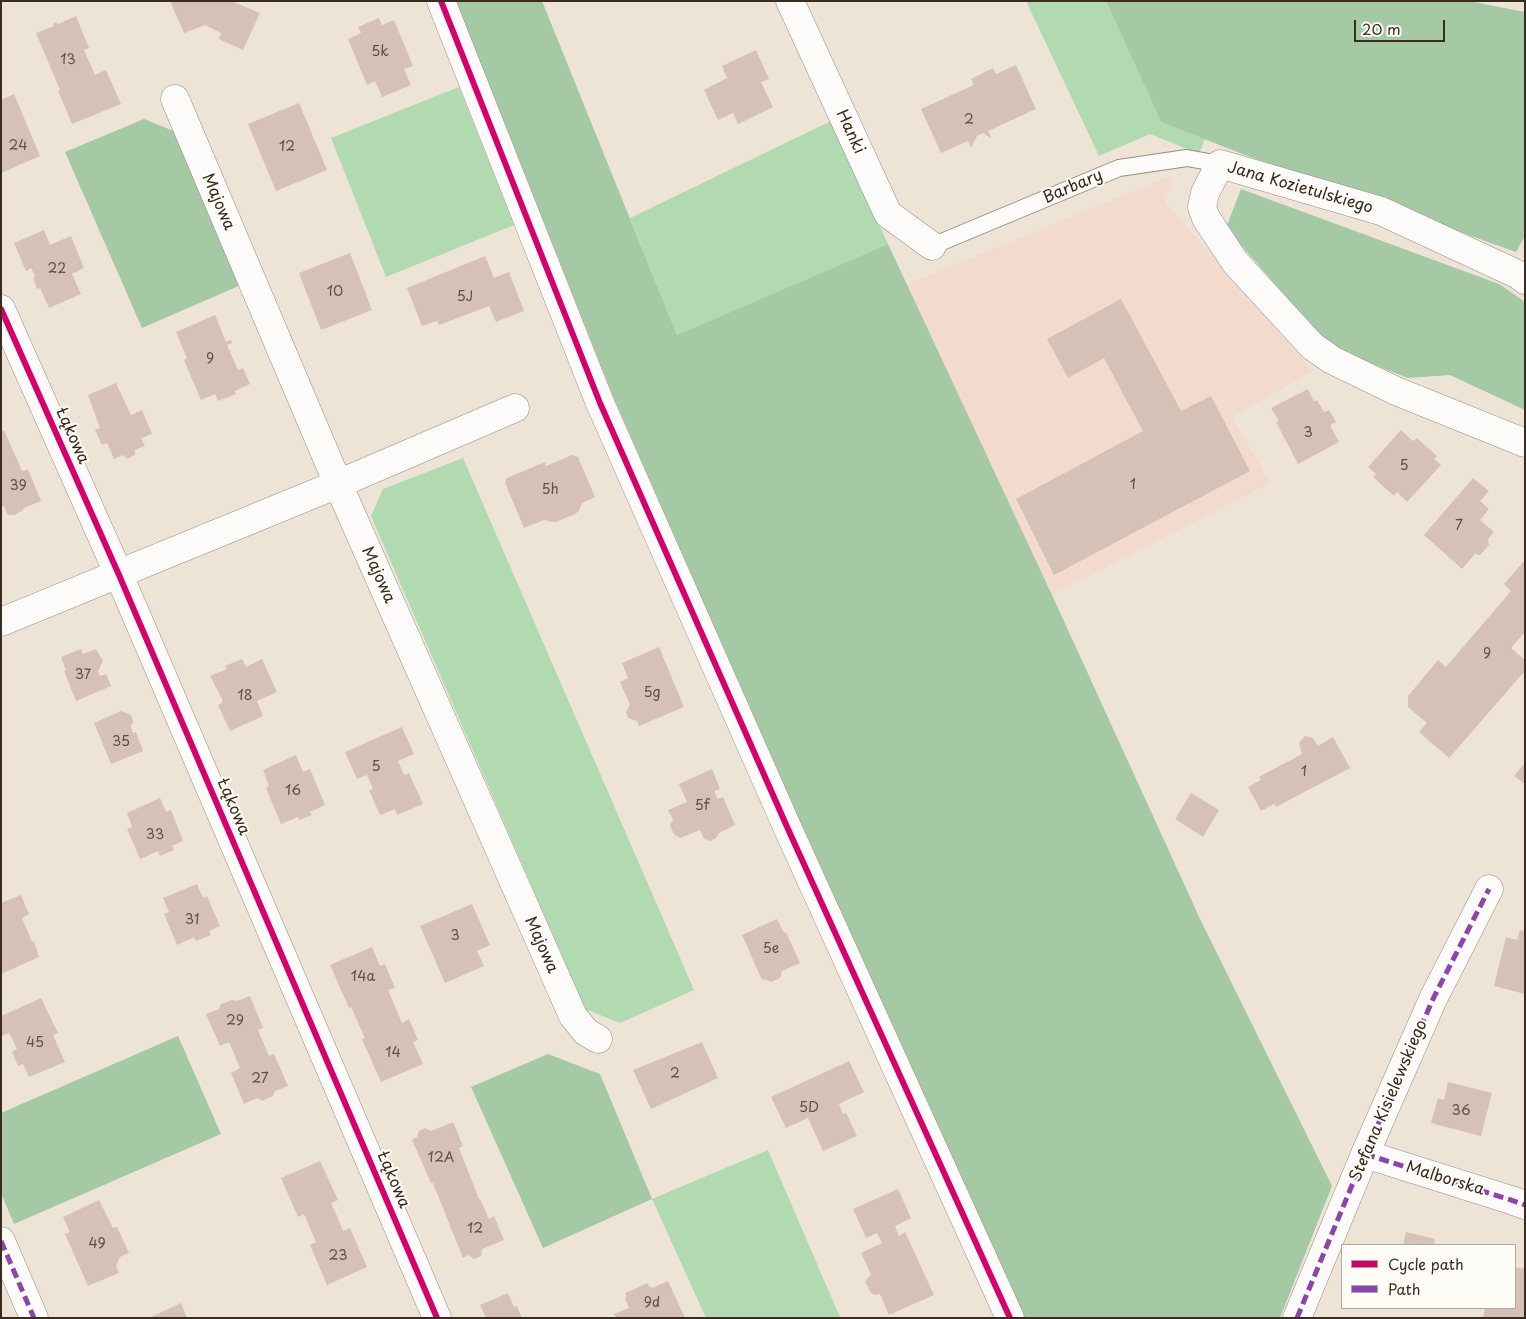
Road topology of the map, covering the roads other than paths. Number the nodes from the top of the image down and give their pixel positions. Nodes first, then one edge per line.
1 (441, 1) edge
2 (790, 1) edge
3 (175, 99) dead end
4 (1220, 164) junction
5 (932, 246) joint
6 (1525, 280) edge
7 (1, 309) edge
8 (516, 408) dead end
9 (1525, 444) edge
10 (338, 484) junction
11 (118, 575) junction
12 (1, 622) edge
13 (1489, 889) dead end
14 (598, 1039) dead end
15 (1365, 1154) junction
16 (1525, 1205) edge
17 (1, 1241) edge
18 (34, 1318) edge
19 (437, 1318) edge
20 (1010, 1318) edge
21 (1297, 1318) edge

1 - 20 street
2 - 5 street, Hanki
3 - 10 street, Majowa
4 - 5 lane, Barbary
4 - 6 street, Jana Kozietulskiego
4 - 9 street, Jana Kozietulskiego
7 - 11 street, Łąkowa
8 - 10 street
10 - 11 street
10 - 14 street, Majowa
11 - 12 street
11 - 19 street, Łąkowa
13 - 15 street, Stefana Kisielewskiego
15 - 16 street, Malborska
15 - 21 street, Stefana Kisielewskiego
17 - 18 street

